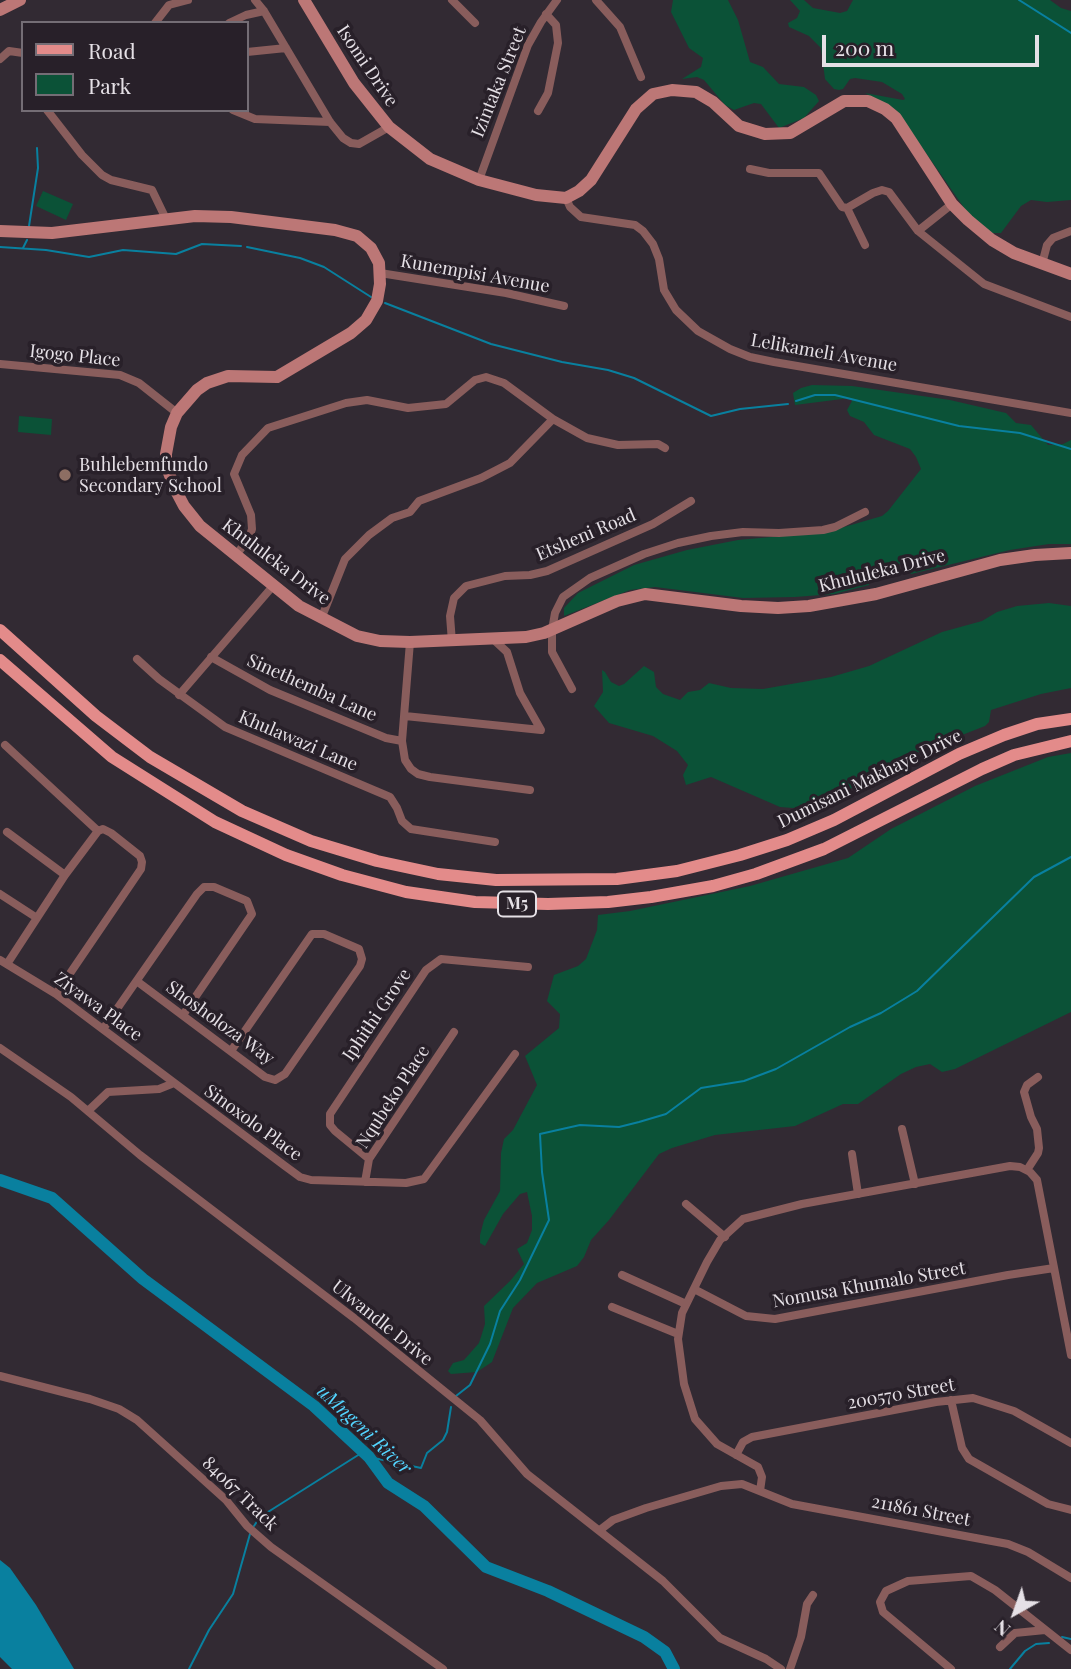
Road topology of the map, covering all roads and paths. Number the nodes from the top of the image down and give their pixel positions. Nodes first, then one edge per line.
1 (20, 0) edge
2 (188, 0) edge
3 (255, 0) edge
4 (304, 0) edge
5 (452, 0) edge
6 (557, 0) edge
7 (596, 0) edge
8 (0, 10) edge
9 (264, 11) junction
10 (546, 14) junction
11 (157, 21) edge
12 (233, 21) edge
13 (475, 23) dead end
14 (286, 48) junction
15 (248, 52) edge
16 (21, 53) edge
17 (0, 59) edge
18 (641, 77) dead end
19 (538, 111) dead end
20 (49, 112) edge
21 (237, 112) edge
22 (330, 122) junction
23 (389, 127) junction
24 (750, 169) dead end
25 (479, 180) junction
26 (566, 198) junction
27 (952, 204) junction
28 (847, 208) junction
29 (166, 219) junction
30 (0, 230) edge
31 (918, 231) junction
32 (1071, 231) edge
33 (865, 245) dead end
34 (1042, 264) junction
35 (380, 273) junction
36 (1071, 275) edge
37 (564, 306) dead end
38 (1071, 317) edge
39 (0, 365) edge
40 (177, 413) junction
41 (1071, 413) edge
42 (553, 419) junction
43 (665, 448) dead end
44 (691, 501) dead end
45 (864, 512) dead end
46 (1071, 553) edge
47 (236, 555) junction
48 (273, 586) junction
49 (321, 619) junction
50 (0, 630) edge
51 (552, 630) junction
52 (493, 639) junction
53 (410, 642) junction
54 (452, 642) junction
55 (211, 657) junction
56 (137, 659) dead end
57 (0, 660) edge
58 (572, 689) dead end
59 (179, 695) junction
60 (405, 716) junction
61 (1071, 719) edge
62 (402, 741) junction
63 (1071, 741) edge
64 (5, 746) dead end
65 (530, 790) dead end
66 (98, 831) junction
67 (7, 832) dead end
68 (495, 842) dead end
69 (65, 875) junction
70 (0, 894) edge
71 (37, 918) junction
72 (3, 962) edge
73 (528, 967) dead end
74 (138, 982) junction
75 (56, 994) junction
76 (184, 1015) junction
77 (103, 1029) junction
78 (454, 1032) dead end
79 (0, 1048) edge
80 (231, 1051) junction
81 (516, 1054) dead end
82 (1038, 1077) dead end
83 (174, 1083) junction
84 (88, 1111) junction
85 (902, 1129) dead end
86 (852, 1154) dead end
87 (369, 1159) junction
88 (1027, 1170) junction
89 (365, 1182) junction
90 (915, 1184) junction
91 (858, 1194) junction
92 (686, 1204) dead end
93 (724, 1237) junction
94 (1054, 1269) junction
95 (622, 1275) dead end
96 (694, 1289) junction
97 (686, 1304) junction
98 (612, 1307) dead end
99 (678, 1334) junction
100 (1071, 1355) edge
101 (0, 1376) edge
102 (951, 1400) junction
103 (1071, 1443) edge
104 (736, 1455) junction
105 (760, 1491) junction
106 (1071, 1510) edge
107 (600, 1530) junction
108 (1071, 1578) edge
109 (813, 1595) dead end
110 (1045, 1630) junction
111 (1000, 1647) dead end
112 (1071, 1650) edge
113 (443, 1669) edge
114 (781, 1669) edge
115 (790, 1669) edge
116 (951, 1669) edge

1 - 8 street
2 - 11 street
3 - 9 street
4 - 23 street, Isomi Drive
5 - 13 street
6 - 10 street, Izintaka Street
7 - 18 street
9 - 12 street
9 - 14 street
10 - 19 street
10 - 25 street, Izintaka Street
14 - 15 street
14 - 22 street
16 - 17 street
20 - 29 street
21 - 22 street
22 - 23 street
23 - 25 street, Isomi Drive
24 - 28 street
25 - 26 street, Isomi Drive
26 - 27 street
26 - 41 street, Lelikameli Avenue
27 - 31 street
27 - 34 street
28 - 31 street
28 - 33 street
29 - 30 street
29 - 35 street
31 - 38 street
32 - 34 street
34 - 36 street
35 - 37 street, Kunempisi Avenue
35 - 40 street, Khululeka Drive
39 - 40 street, Igogo Place
40 - 47 street, Khululeka Drive
42 - 43 street
42 - 47 street
42 - 49 street
44 - 54 street, Etsheni Road
45 - 51 street
46 - 51 street, Khululeka Drive
47 - 48 street, Khululeka Drive
48 - 49 street, Khululeka Drive
48 - 55 street
49 - 53 street, Khululeka Drive
50 - 61 main road, Dumisani Makhaye Drive / M5
51 - 52 street, Khululeka Drive
51 - 58 street
52 - 54 street, Khululeka Drive
52 - 60 street
53 - 54 street, Khululeka Drive
53 - 60 street
55 - 59 street
55 - 62 street, Sinethemba Lane
56 - 59 street, Khulawazi Lane
57 - 63 main road, M5
59 - 68 street, Khulawazi Lane
60 - 62 street
62 - 65 street
64 - 66 street
66 - 69 street
66 - 75 street
67 - 69 street
69 - 71 street
70 - 71 street
71 - 72 street
72 - 75 street, Ziyawa Place
73 - 87 street, Iphithi Grove
74 - 76 street, Shosholoza Way
74 - 76 street
74 - 77 street
75 - 77 street, Ziyawa Place
76 - 80 street, Shosholoza Way
77 - 83 street, Ziyawa Place
78 - 87 street, Nqubeko Place
79 - 84 street, Ulwandle Drive
80 - 80 street, Shosholoza Way
81 - 89 street, Sinoxolo Place
82 - 88 street
83 - 84 street
83 - 89 street, Sinoxolo Place
84 - 107 street, Ulwandle Drive
85 - 90 street
86 - 91 street
87 - 89 street, Nqubeko Place
88 - 90 street
88 - 94 street
90 - 91 street
91 - 93 street
92 - 93 street
93 - 96 street
94 - 96 street, Nomusa Khumalo Street
94 - 100 street
95 - 97 street
96 - 97 street
97 - 99 street
98 - 99 street
99 - 104 street
101 - 113 street, 84067 Track
102 - 103 street, 200570 Street
102 - 104 street, 200570 Street
102 - 106 street
104 - 105 street
105 - 107 street
105 - 108 street, 211861 Street
107 - 114 street
109 - 115 street
110 - 111 street
110 - 112 street
110 - 116 street

